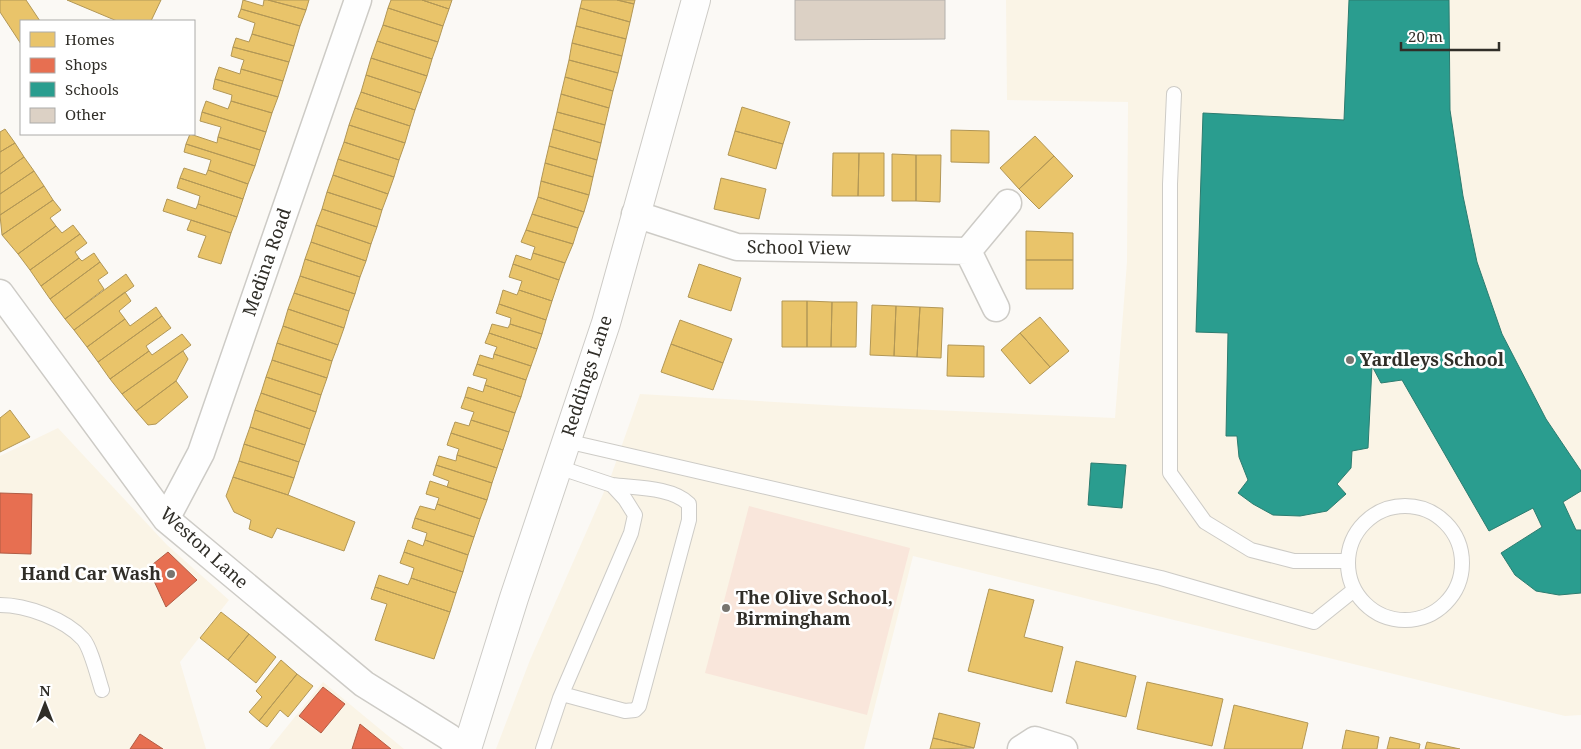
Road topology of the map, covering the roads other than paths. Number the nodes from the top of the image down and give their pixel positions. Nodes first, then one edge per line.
1 (358, 0) edge
2 (696, 0) edge
3 (1174, 94) dead end
4 (1008, 203) dead end
5 (634, 214) junction
6 (968, 252) junction
7 (0, 293) edge
8 (996, 308) dead end
9 (566, 441) junction
10 (558, 467) junction
11 (612, 485) junction
12 (166, 518) junction
13 (1347, 561) junction
14 (1354, 590) junction
15 (0, 605) edge
16 (102, 690) dead end
17 (562, 694) junction
18 (461, 749) edge
19 (467, 749) edge
20 (544, 749) edge
21 (1021, 749) edge
22 (1064, 749) edge

1 - 12 street, Medina Road
2 - 5 street, Reddings Lane
3 - 13 lane
4 - 6 street
5 - 6 street, School View
5 - 9 street, Reddings Lane
6 - 8 street
7 - 12 street, Weston Lane
9 - 10 street, Reddings Lane
9 - 14 lane
10 - 11 lane
10 - 19 street, Reddings Lane
11 - 17 lane
11 - 17 lane
12 - 18 street, Weston Lane
13 - 14 lane
13 - 14 lane
15 - 16 lane
17 - 20 lane
21 - 22 street

